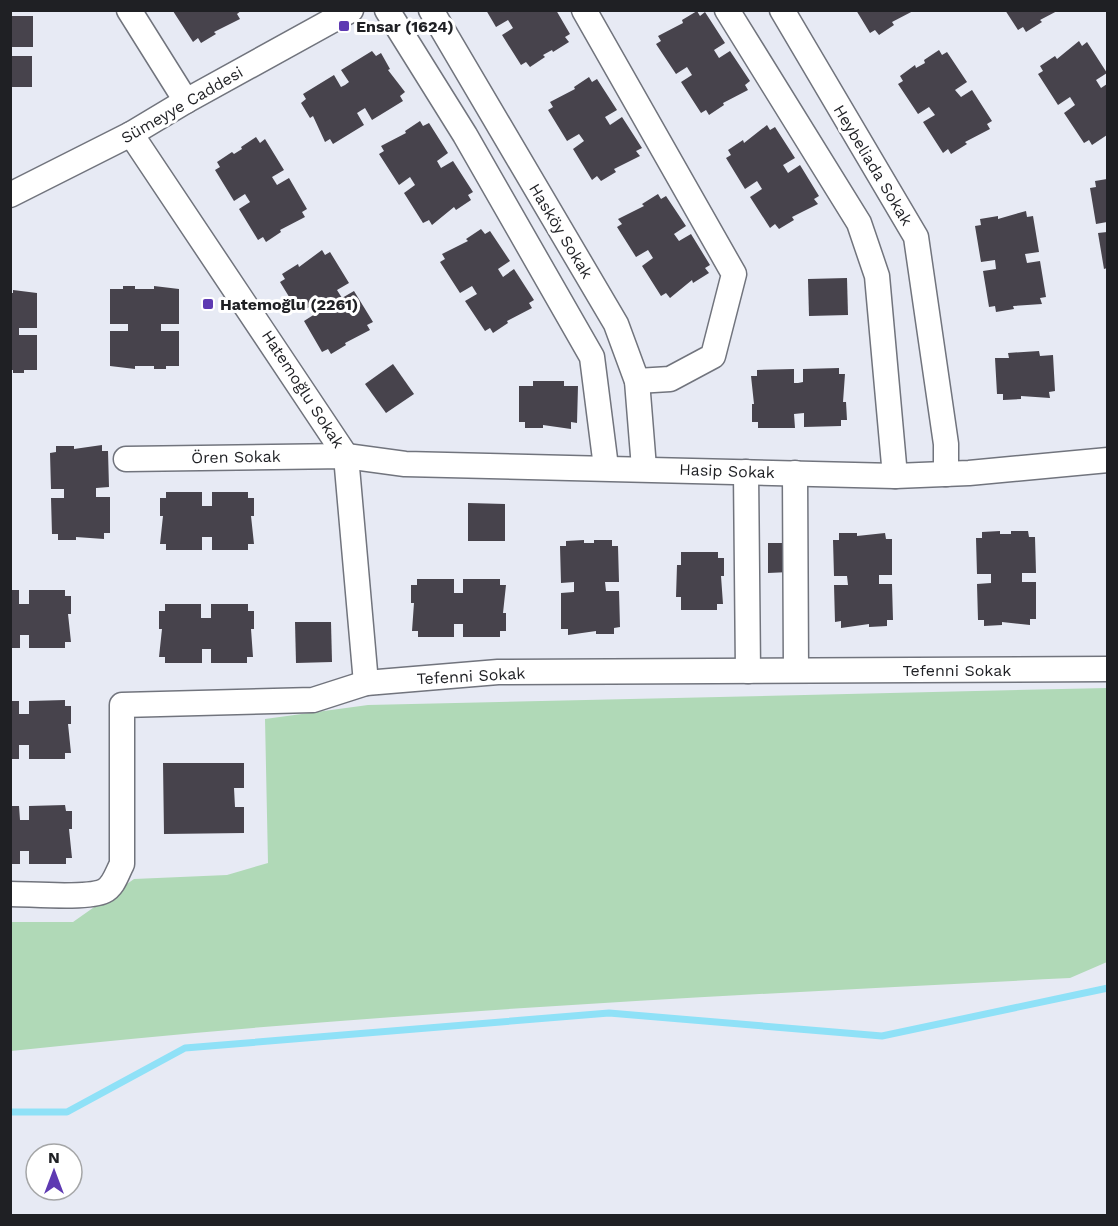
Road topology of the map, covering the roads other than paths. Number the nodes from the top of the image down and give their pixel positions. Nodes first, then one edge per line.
1 (129, 10) edge
2 (351, 10) edge
3 (387, 10) edge
4 (431, 10) edge
5 (584, 10) edge
6 (727, 10) edge
7 (782, 10) edge
8 (186, 101) junction
9 (131, 134) junction
10 (10, 195) edge
11 (637, 381) junction
12 (346, 456) junction
13 (126, 459) dead end
14 (1107, 460) edge
15 (606, 467) junction
16 (644, 468) junction
17 (746, 472) junction
18 (795, 473) junction
19 (946, 474) junction
20 (895, 476) junction
21 (1107, 669) edge
22 (796, 670) junction
23 (748, 671) junction
24 (366, 683) junction
25 (10, 894) edge

1 - 8 street
2 - 8 street, Sümeyye Caddesi
3 - 15 street
4 - 11 street, Hasköy Sokak
5 - 11 street
6 - 20 street
7 - 19 street, Heybeliada Sokak
8 - 9 street, Sümeyye Caddesi
9 - 10 street, Sümeyye Caddesi
9 - 12 street, Hatemoğlu Sokak
11 - 16 street, Hasköy Sokak
12 - 13 street, Ören Sokak
12 - 15 street, Hasip Sokak
12 - 24 street, Hatemoğlu Sokak
14 - 19 street, Hasip Sokak
15 - 16 street, Hasip Sokak
16 - 17 street, Hasip Sokak
17 - 18 street, Hasip Sokak
17 - 23 street
18 - 20 street, Hasip Sokak
18 - 22 street
19 - 20 street, Hasip Sokak
21 - 22 street, Tefenni Sokak
22 - 23 street, Tefenni Sokak
23 - 24 street, Tefenni Sokak
24 - 25 street, Tefenni Sokak

